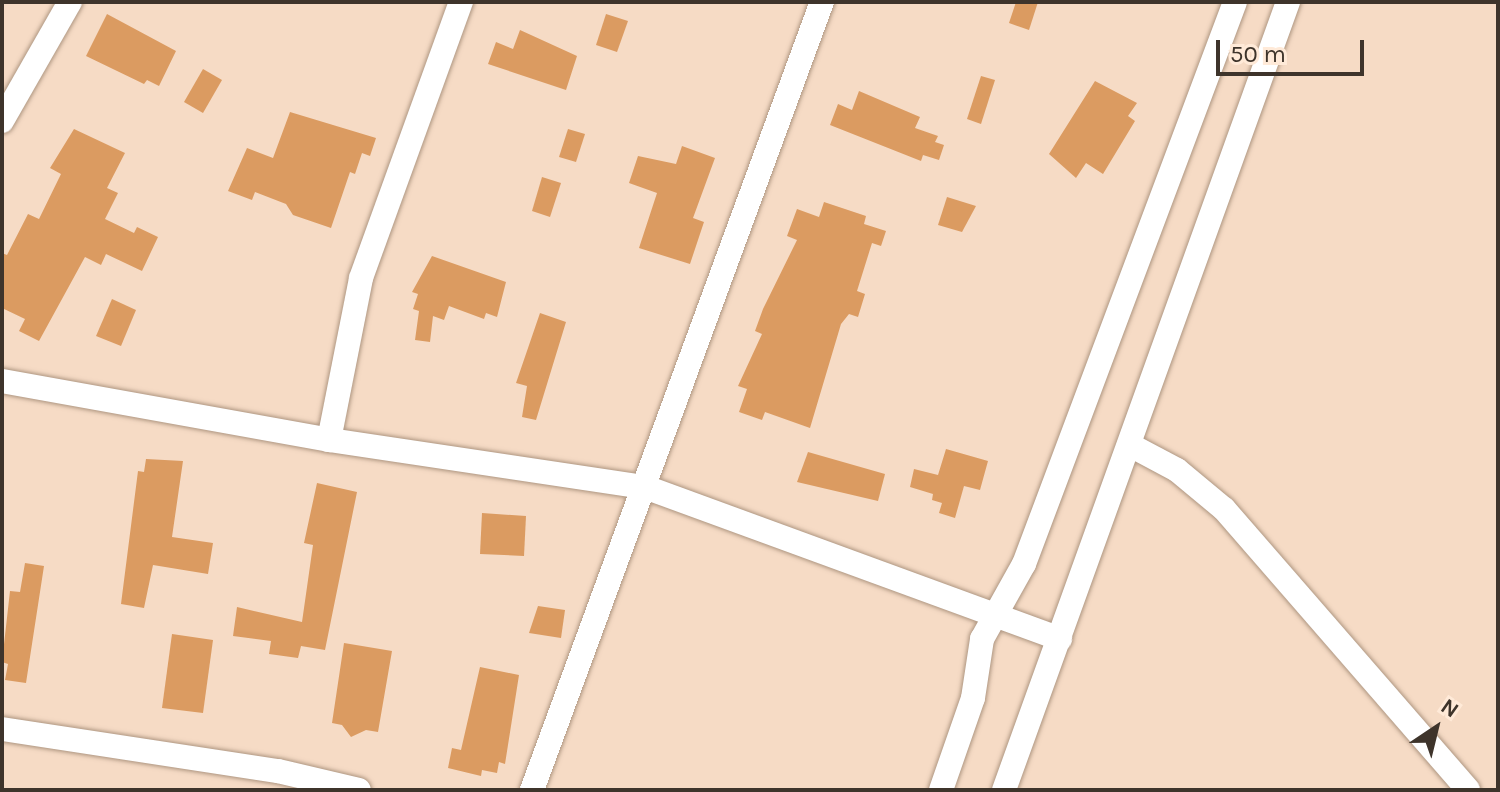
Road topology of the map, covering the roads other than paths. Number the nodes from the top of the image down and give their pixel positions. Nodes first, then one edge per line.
1 (70, 2) edge
2 (461, 2) edge
3 (822, 2) edge
4 (1235, 2) edge
5 (1288, 2) edge
6 (2, 121) edge
7 (2, 381) edge
8 (329, 440) junction
9 (1130, 445) junction
10 (645, 487) junction
11 (995, 614) junction
12 (1060, 639) junction
13 (2, 729) edge
14 (359, 790) edge
15 (532, 790) edge
16 (941, 790) edge
17 (1004, 790) edge
18 (1468, 790) edge

1 - 6 street
2 - 8 street
3 - 10 street
4 - 11 street
5 - 9 street
7 - 8 street
8 - 10 street
9 - 12 street
9 - 18 street
10 - 11 street
10 - 15 street
11 - 12 street
11 - 16 street
12 - 17 street
13 - 14 street

